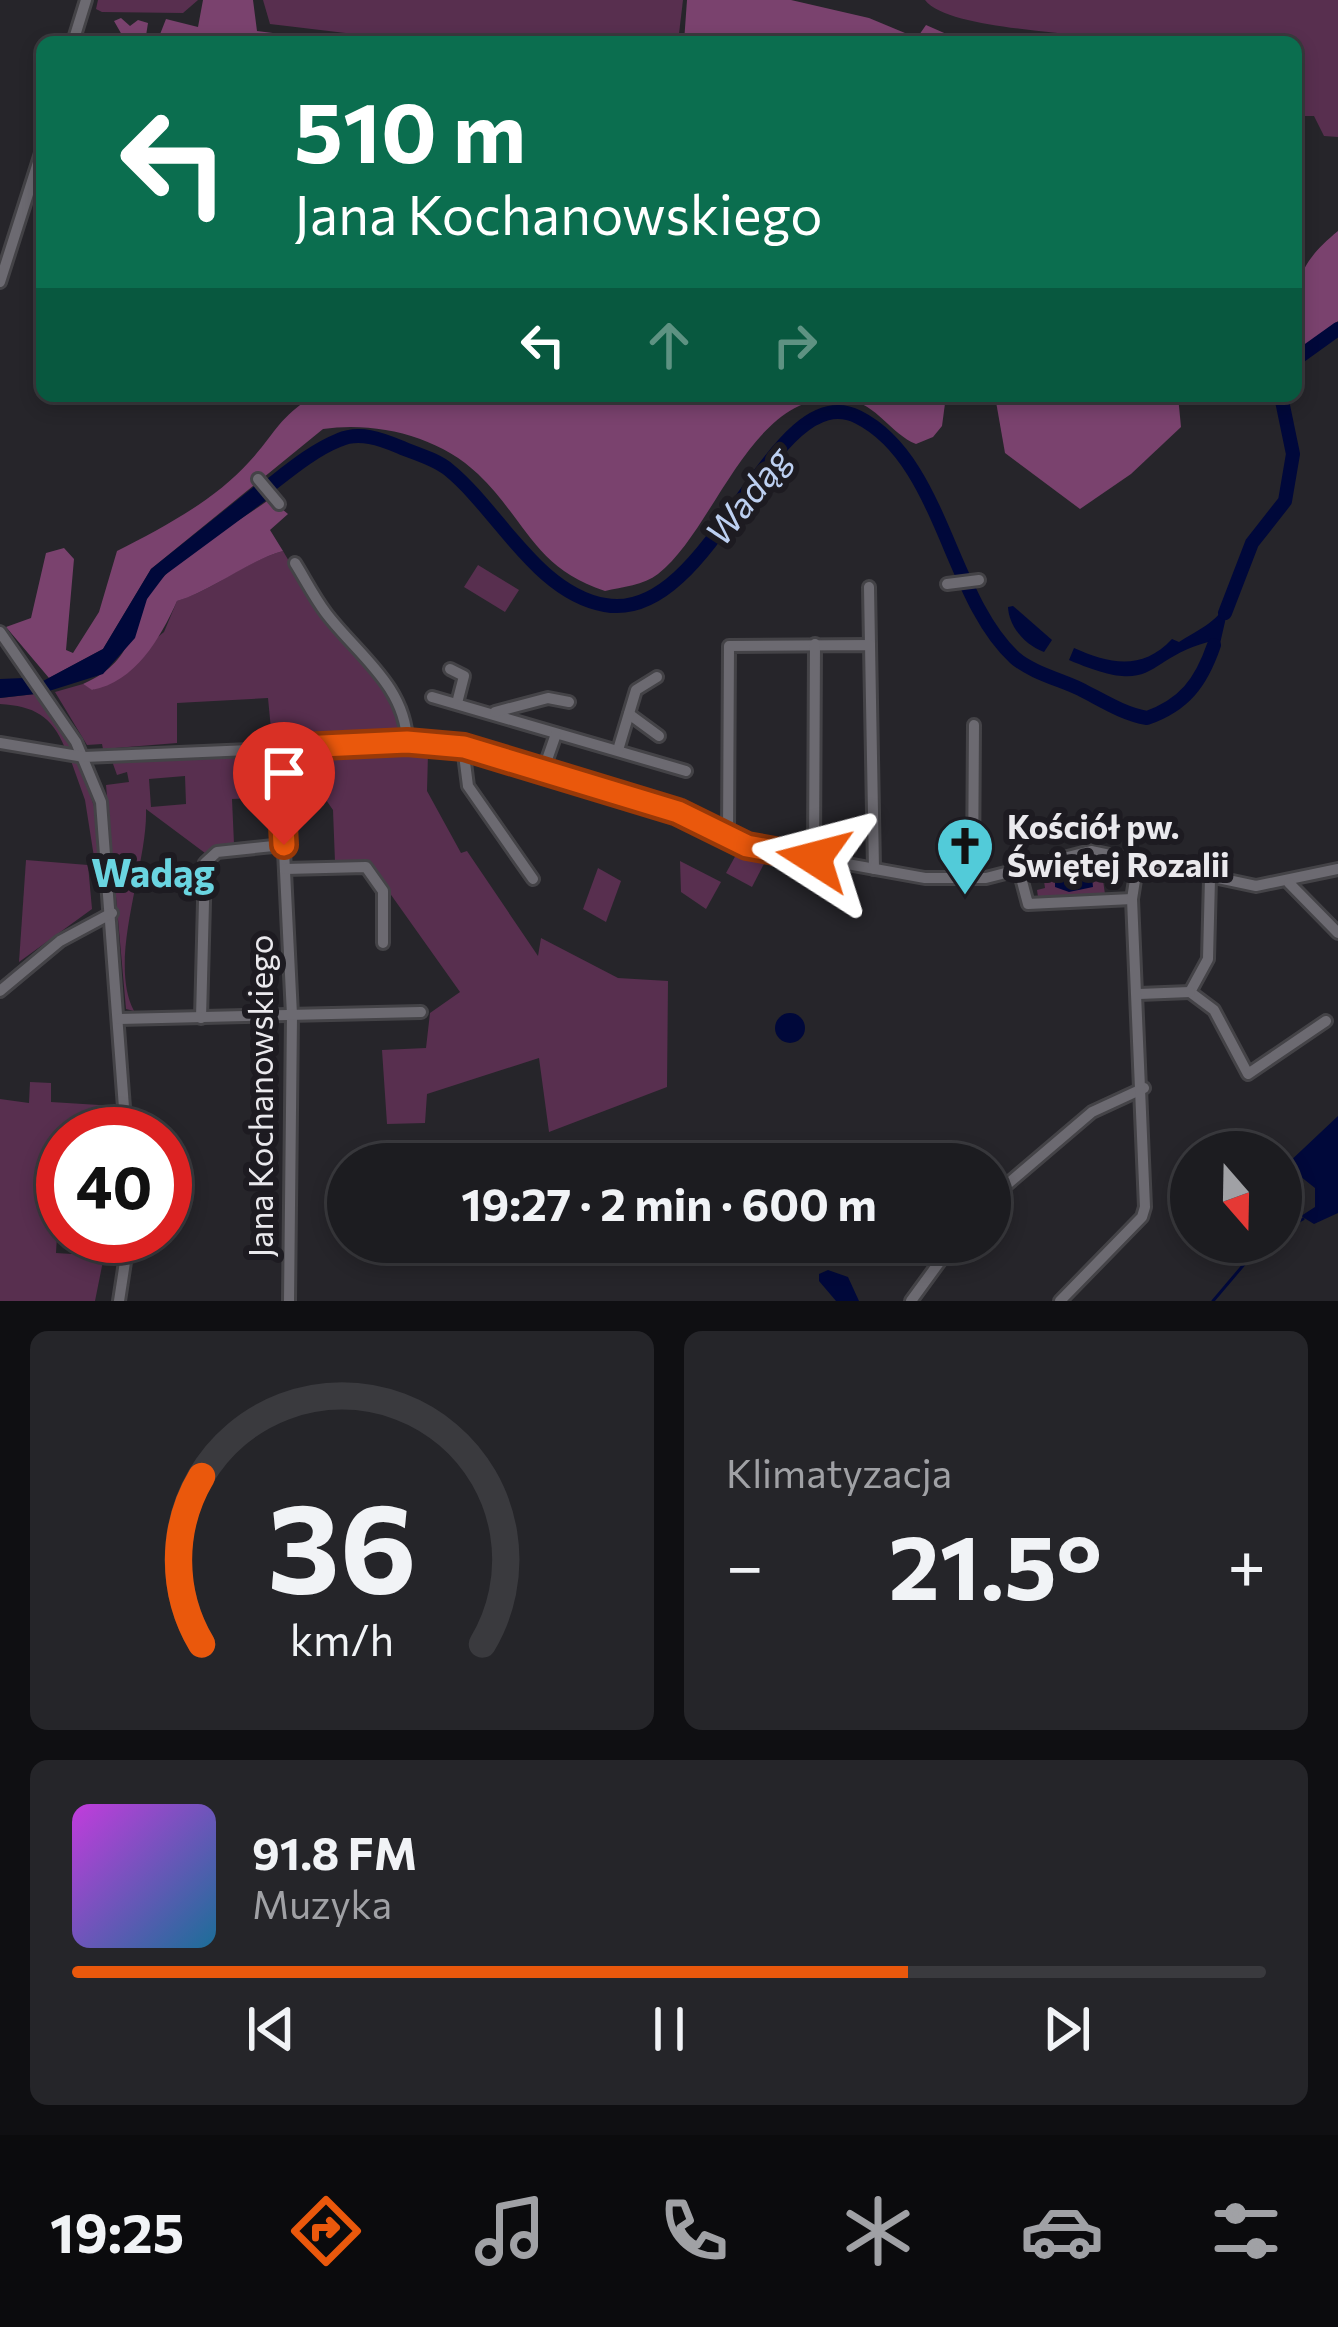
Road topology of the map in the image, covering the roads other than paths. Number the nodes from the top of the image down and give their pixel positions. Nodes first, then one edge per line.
1 (86, 0) edge
2 (76, 36) edge
3 (36, 169) edge
4 (0, 282) edge
5 (258, 479) dead end
6 (279, 504) dead end
7 (295, 563) dead end
8 (979, 580) dead end
9 (947, 584) dead end
10 (869, 586) dead end
11 (0, 632) edge
12 (814, 644) junction
13 (870, 645) junction
14 (450, 669) dead end
15 (657, 677) dead end
16 (432, 697) dead end
17 (569, 702) dead end
18 (457, 703) junction
19 (520, 705) junction
20 (491, 713) junction
21 (629, 714) junction
22 (520, 722) junction
23 (974, 725) dead end
24 (556, 734) junction
25 (659, 736) dead end
26 (407, 742) junction
27 (0, 743) edge
28 (464, 747) junction
29 (279, 748) junction
30 (618, 750) junction
31 (84, 757) junction
32 (543, 771) junction
33 (686, 771) dead end
34 (728, 837) junction
35 (284, 845) junction
36 (814, 858) junction
37 (1138, 861) junction
38 (1338, 868) edge
39 (285, 869) junction
40 (874, 869) junction
41 (1019, 870) junction
42 (973, 878) junction
43 (1210, 878) junction
44 (533, 879) dead end
45 (1289, 883) junction
46 (1132, 899) junction
47 (112, 913) junction
48 (1338, 933) edge
49 (383, 944) dead end
50 (0, 992) edge
51 (1190, 992) junction
52 (1139, 994) junction
53 (421, 1012) dead end
54 (292, 1016) junction
55 (201, 1018) junction
56 (119, 1019) junction
57 (1327, 1021) dead end
58 (1144, 1088) junction
59 (124, 1107) edge
60 (1011, 1181) edge
61 (125, 1263) edge
62 (938, 1263) edge
63 (119, 1301) edge
64 (289, 1301) edge
65 (910, 1301) edge
66 (1060, 1301) edge

1 - 2 street
3 - 4 street
5 - 6 street
7 - 26 street
8 - 9 street
10 - 13 street
11 - 31 street
12 - 13 street
12 - 34 street
12 - 36 street
13 - 40 street
14 - 18 street
15 - 21 street
16 - 18 street
17 - 19 street
18 - 20 street
19 - 20 street
19 - 22 street
20 - 22 street
21 - 25 street
21 - 30 street
22 - 24 street
23 - 42 street
24 - 30 street
24 - 32 street
26 - 28 street
26 - 29 street
27 - 31 street
28 - 32 street
28 - 44 street
29 - 31 street
29 - 35 street, Jana Kochanowskiego
30 - 33 street
31 - 47 street
32 - 34 street
34 - 36 street
35 - 39 street, Jana Kochanowskiego
35 - 55 street
36 - 40 street
37 - 41 street
37 - 43 street
37 - 46 street
38 - 45 street
39 - 49 street
39 - 54 street, Jana Kochanowskiego
40 - 42 street
41 - 42 street
41 - 46 street
43 - 45 street
43 - 51 street
45 - 48 street
46 - 52 street
47 - 50 street
47 - 56 street
51 - 52 street
51 - 57 street
52 - 58 street
53 - 54 street
54 - 55 street
54 - 64 street, Jana Kochanowskiego
55 - 56 street
56 - 59 street
58 - 60 street
58 - 66 street
61 - 63 street
62 - 65 street

